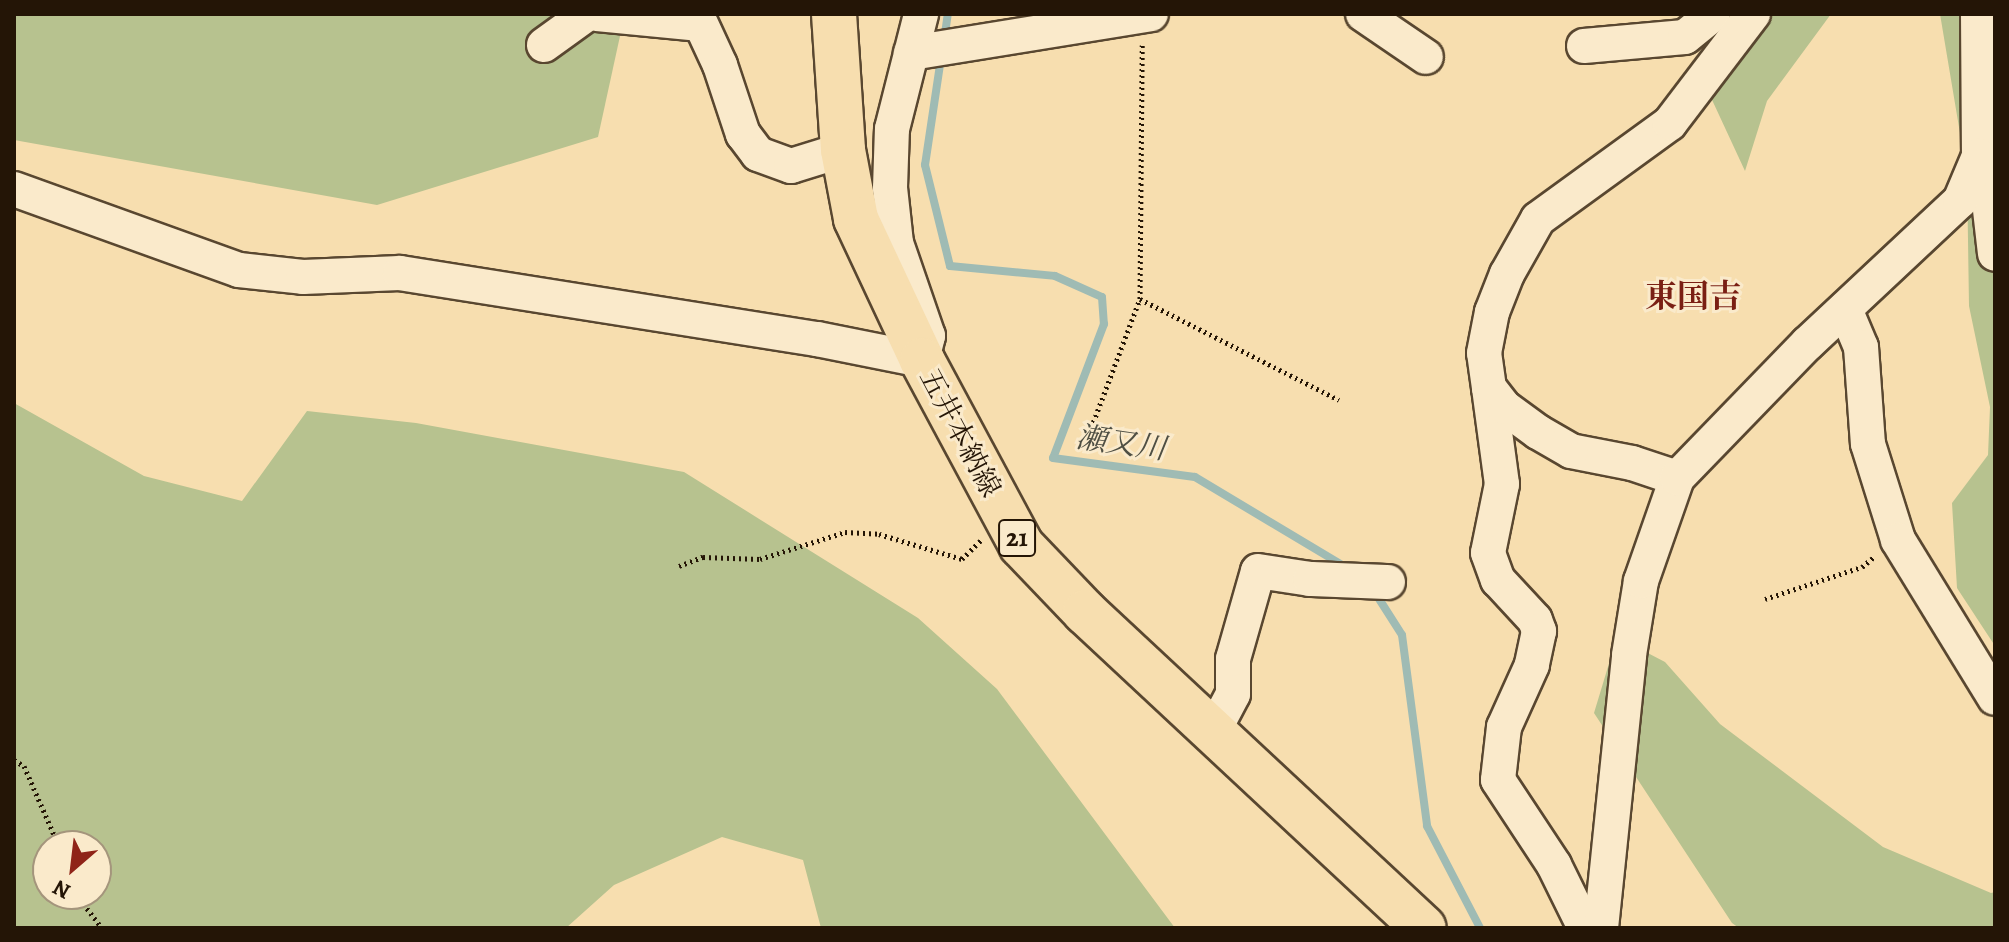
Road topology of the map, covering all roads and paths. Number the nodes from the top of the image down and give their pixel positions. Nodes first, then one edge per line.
1 (587, 14) edge
2 (597, 14) edge
3 (834, 14) edge
4 (921, 14) edge
5 (1363, 14) edge
6 (1713, 14) edge
7 (1753, 14) edge
8 (1978, 14) edge
9 (1145, 15) edge
10 (544, 45) dead end
11 (1584, 46) dead end
12 (911, 53) junction
13 (1426, 57) dead end
14 (843, 150) junction
15 (1979, 156) junction
16 (14, 189) edge
17 (1995, 254) edge
18 (1140, 299) junction
19 (1845, 309) junction
20 (922, 360) junction
21 (1489, 388) junction
22 (1339, 400) dead end
23 (1087, 439) dead end
24 (1677, 478) junction
25 (1002, 514) junction
26 (1898, 540) junction
27 (679, 566) dead end
28 (1388, 582) dead end
29 (1765, 599) dead end
30 (1995, 698) edge
31 (1213, 732) junction
32 (14, 760) edge
33 (52, 830) edge
34 (88, 910) edge
35 (102, 928) edge
36 (1424, 928) edge
37 (1585, 928) edge
38 (1601, 928) edge

1 - 10 street
2 - 14 street
3 - 14 main road, 五井本納線 / 21
4 - 12 street
5 - 13 street
6 - 11 street
7 - 21 street
8 - 15 street
9 - 12 street
9 - 18 path
12 - 20 street
14 - 20 main road, 五井本納線 / 21
15 - 17 street
15 - 19 street
16 - 20 street
18 - 22 path
18 - 23 path
19 - 24 street
19 - 26 street
20 - 25 main road, 五井本納線 / 21
21 - 24 street
21 - 37 street
24 - 38 street
25 - 27 path
25 - 31 main road, 五井本納線 / 21
26 - 29 path
26 - 30 street
28 - 31 street
31 - 36 main road, 五井本納線 / 21
32 - 33 path
34 - 35 path

